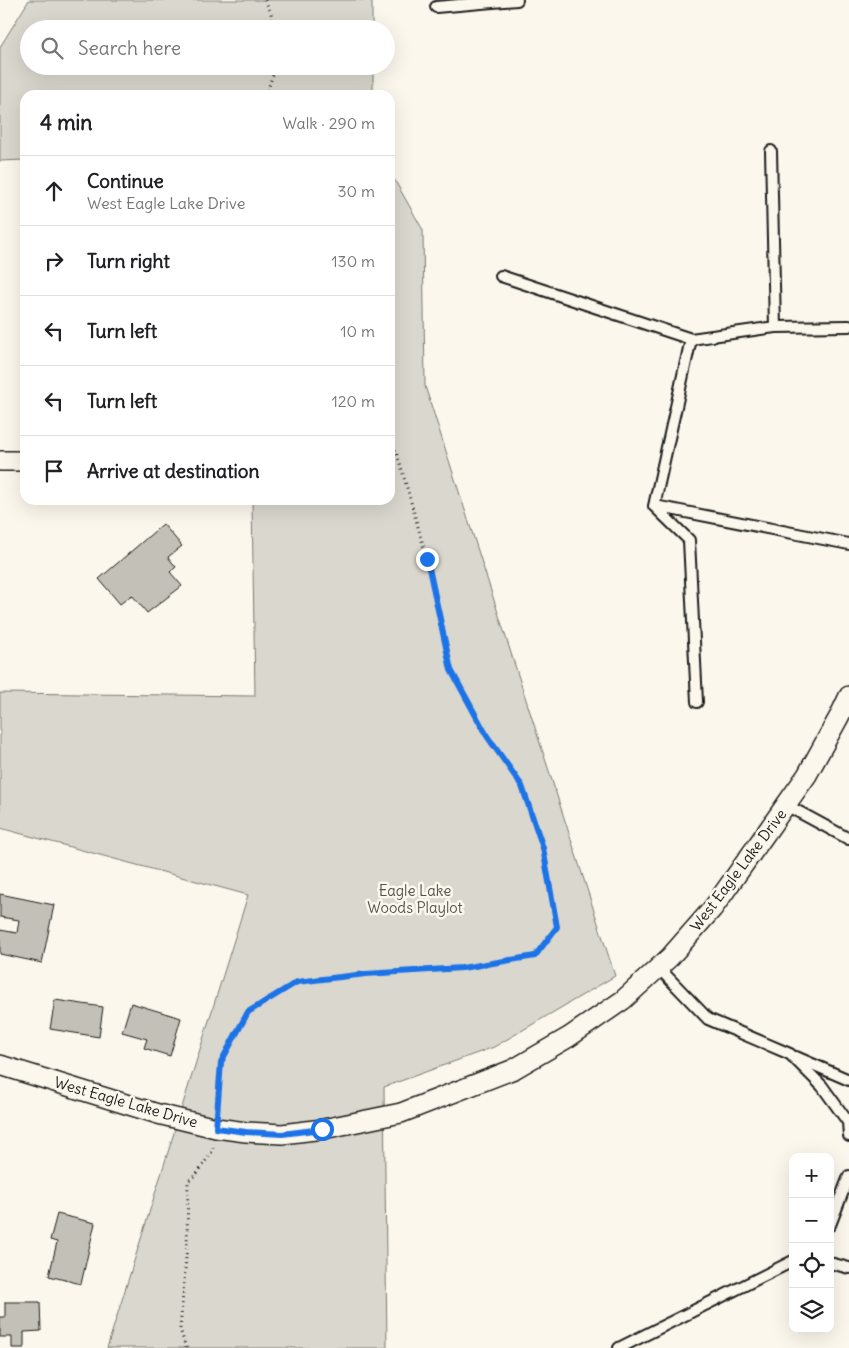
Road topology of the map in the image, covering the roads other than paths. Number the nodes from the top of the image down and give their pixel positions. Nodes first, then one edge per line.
1 (517, 0) edge
2 (436, 7) dead end
3 (771, 151) dead end
4 (501, 276) dead end
5 (849, 326) edge
6 (775, 327) junction
7 (691, 339) junction
8 (0, 461) edge
9 (20, 461) edge
10 (654, 506) junction
11 (849, 544) edge
12 (849, 696) edge
13 (697, 702) dead end
14 (786, 805) junction
15 (849, 839) edge
16 (659, 968) junction
17 (790, 1054) junction
18 (0, 1065) edge
19 (849, 1080) edge
20 (849, 1136) edge
21 (849, 1176) edge
22 (834, 1215) edge
23 (789, 1263) edge
24 (834, 1264) edge
25 (849, 1268) edge
26 (619, 1348) edge

1 - 2 lane
3 - 6 lane
4 - 7 lane
5 - 6 lane
6 - 7 lane
7 - 10 lane
8 - 9 street
10 - 11 lane
10 - 13 lane
12 - 14 street, West Eagle Lake Drive
14 - 15 lane
14 - 16 street, West Eagle Lake Drive
16 - 17 lane
16 - 18 street, West Eagle Lake Drive
17 - 19 lane
17 - 20 lane
21 - 22 lane
23 - 26 lane
24 - 25 lane

